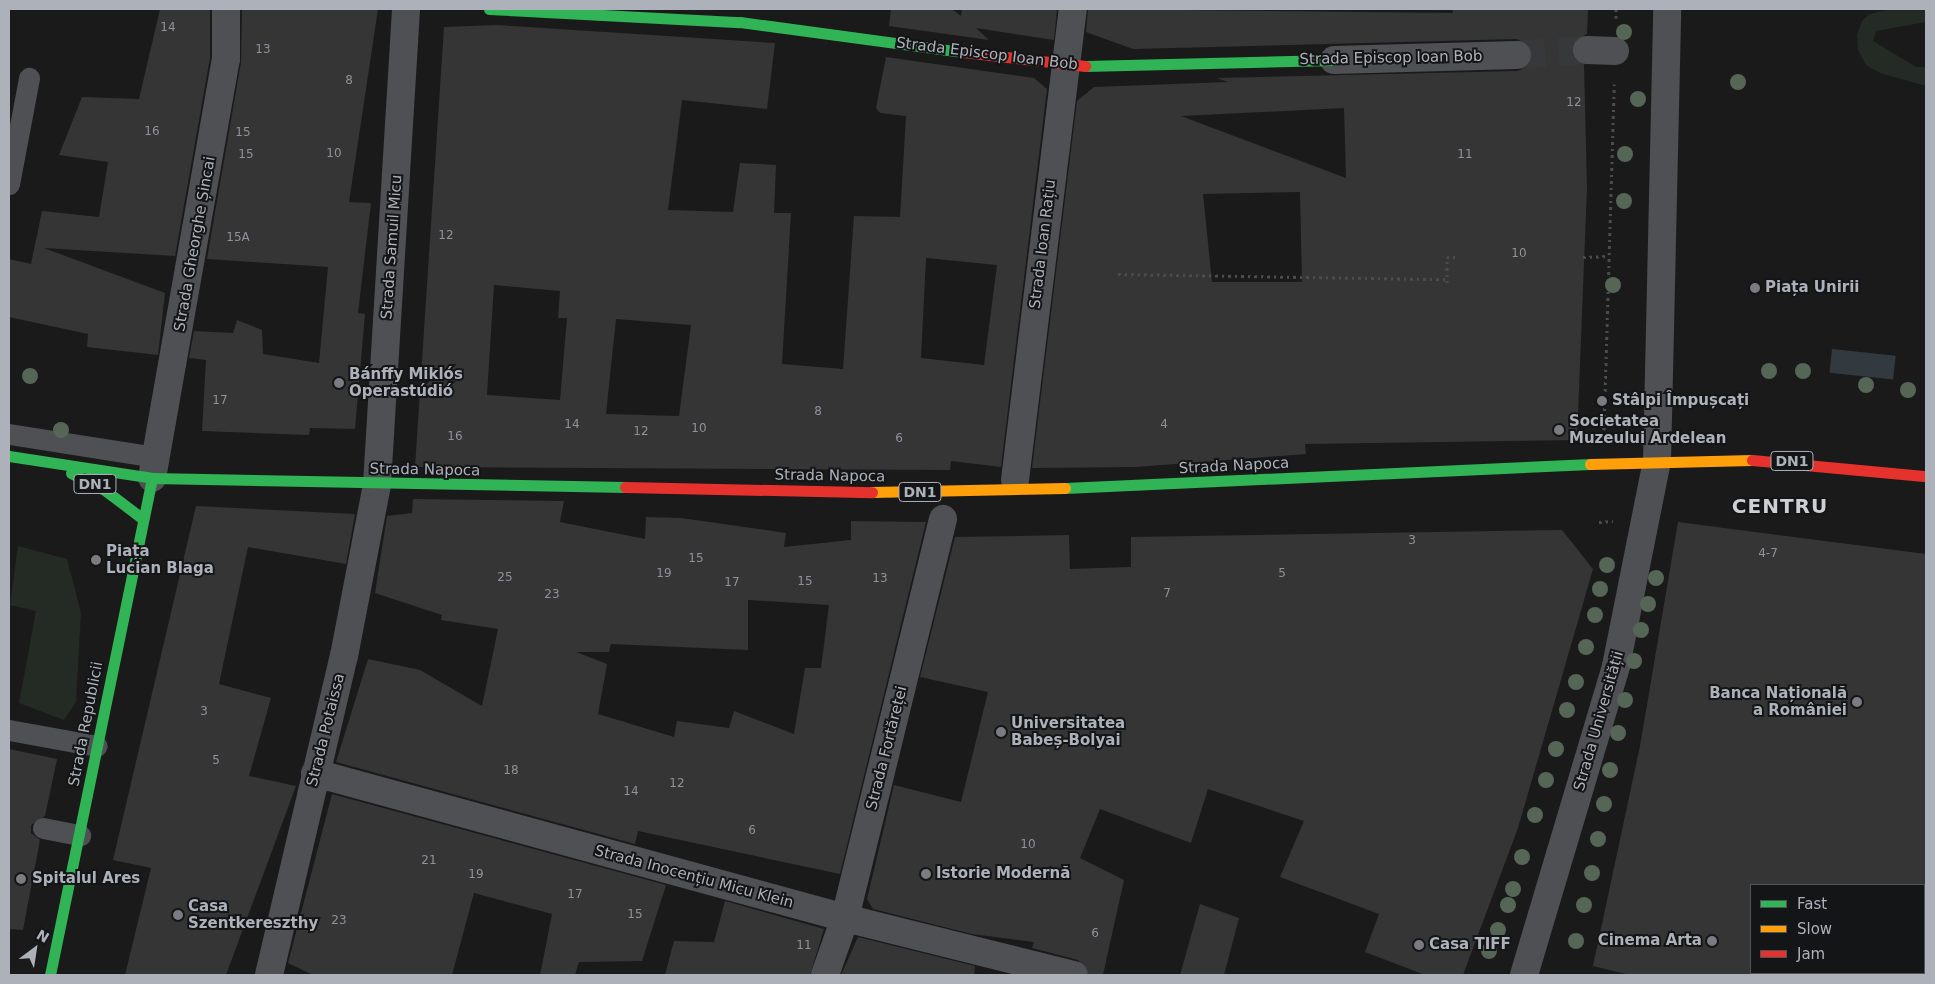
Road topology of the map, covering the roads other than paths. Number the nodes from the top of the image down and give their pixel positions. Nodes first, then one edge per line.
1 (226, 9) edge
2 (406, 9) edge
3 (490, 9) edge
4 (1073, 9) edge
5 (1666, 9) edge
6 (1587, 50) tunnel mouth
7 (1615, 51) road end
8 (1517, 55) tunnel mouth
9 (1334, 60) joint
10 (1065, 66) junction
11 (29, 78) dead end
12 (9, 184) edge
13 (9, 434) edge
14 (9, 456) edge
15 (39, 461) junction
16 (1657, 461) junction
17 (154, 467) junction
18 (1016, 472) dead end
19 (1926, 476) edge
20 (377, 484) junction
21 (143, 519) junction
22 (943, 519) dead end
23 (9, 730) edge
24 (97, 746) junction
25 (315, 773) junction
26 (43, 828) dead end
27 (80, 835) junction
28 (845, 918) junction
29 (50, 975) edge
30 (269, 975) edge
31 (826, 975) edge
32 (1074, 975) edge
33 (1524, 975) edge

1 - 17 street, Strada Gheorghe Șincai
2 - 20 street, Strada Samuil Micu
3 - 10 main road, Strada Episcop Ioan Bob
4 - 10 street, Strada Ioan Rațiu
5 - 16 street
6 - 7 street
8 - 9 street, Strada Episcop Ioan Bob
9 - 10 main road, Strada Episcop Ioan Bob
10 - 18 street, Strada Ioan Rațiu
11 - 12 lane
13 - 17 lane
14 - 15 main road, DN1
15 - 17 main road, DN1
15 - 21 main road, DN1
16 - 19 main road, DN1
16 - 20 main road, Strada Napoca / DN1
16 - 33 street, Strada Universității
17 - 20 main road, Strada Napoca / DN1
17 - 21 main road, Strada Republicii
20 - 25 street, Strada Potaissa
21 - 24 main road, Strada Republicii
22 - 28 street, Strada Fortăreței
23 - 24 lane
24 - 27 main road, Strada Republicii
25 - 28 street, Strada Inocențiu Micu Klein
25 - 30 street, Strada Potaissa
26 - 27 lane
27 - 29 main road, Strada Republicii
28 - 31 street, Strada Fortăreței
28 - 32 street, Strada Inocențiu Micu Klein

